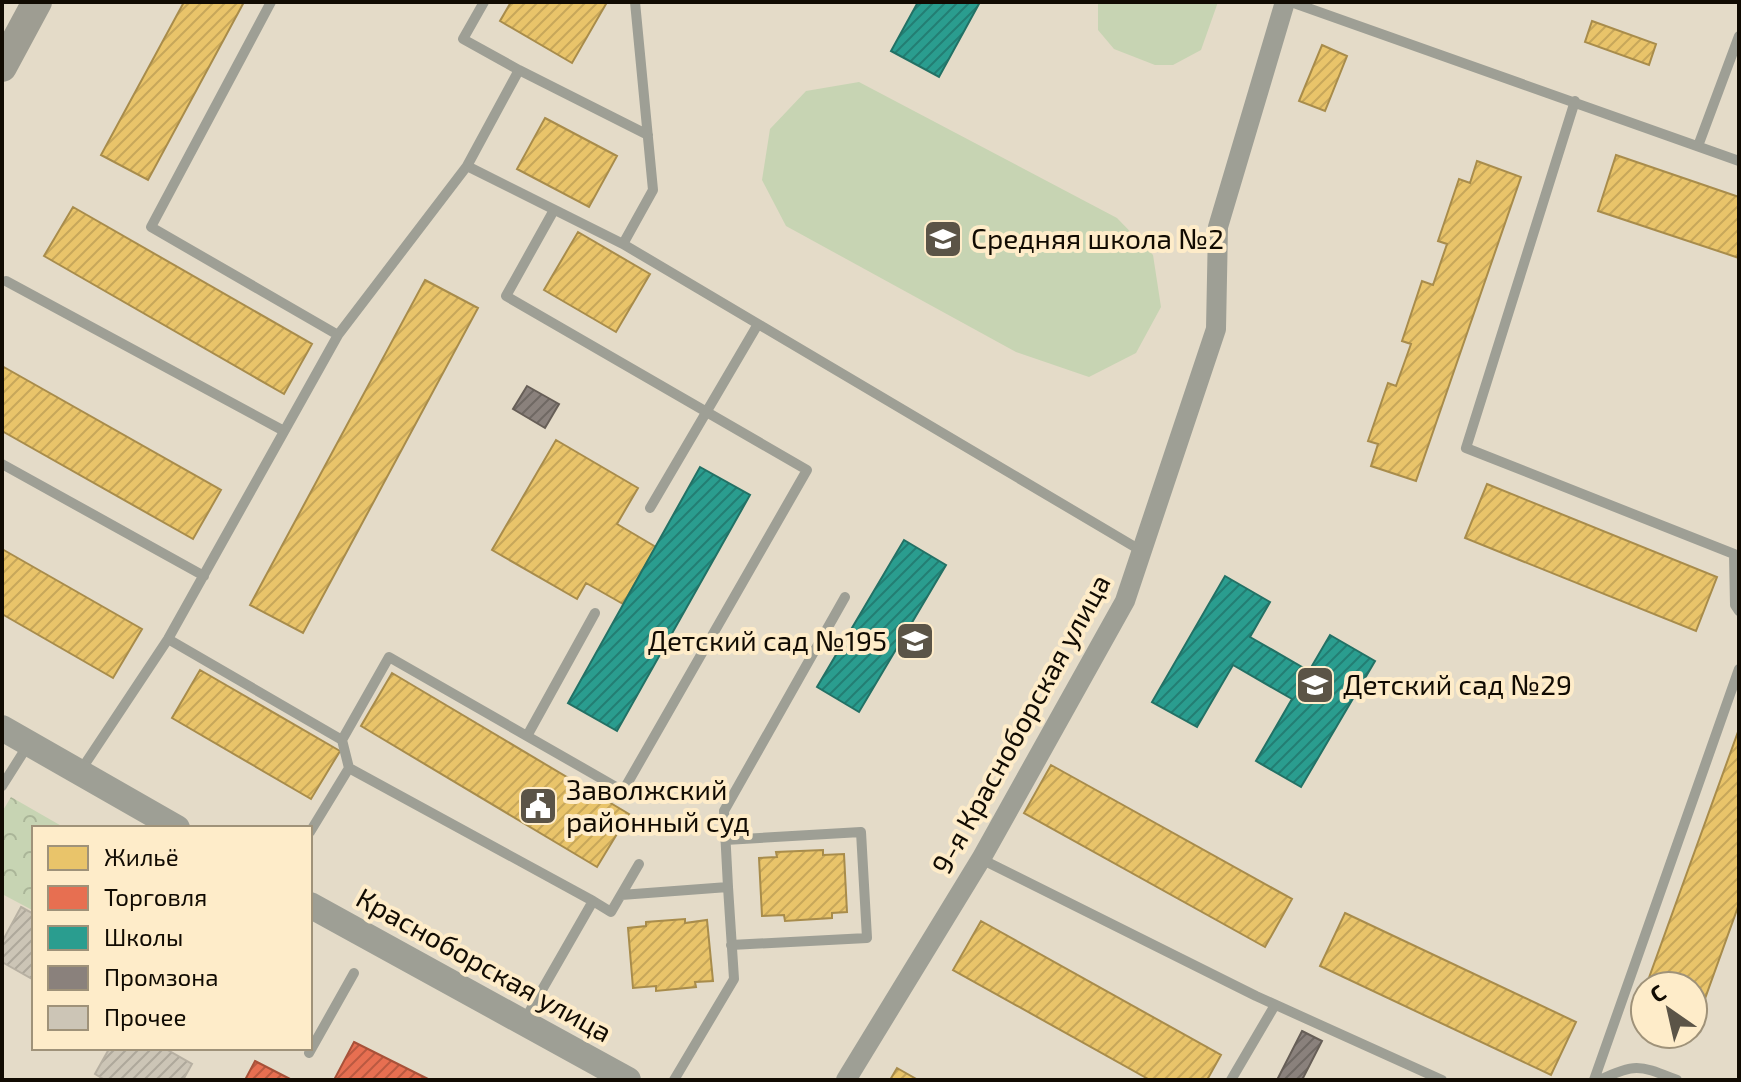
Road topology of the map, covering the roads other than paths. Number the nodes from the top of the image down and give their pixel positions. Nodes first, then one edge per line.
1 (37, 2) edge
2 (271, 2) edge
3 (484, 2) edge
4 (635, 2) edge
5 (1285, 2) edge
6 (1291, 2) edge
7 (1739, 36) edge
8 (2, 67) edge
9 (519, 70) junction
10 (1575, 101) junction
11 (648, 135) junction
12 (1698, 146) junction
13 (1739, 161) edge
14 (467, 166) junction
15 (554, 210) junction
16 (623, 244) junction
17 (6, 281) dead end
18 (758, 324) junction
19 (338, 335) junction
20 (708, 411) junction
21 (284, 431) junction
22 (2, 464) edge
23 (650, 508) dead end
24 (1140, 550) junction
25 (204, 576) junction
26 (845, 597) dead end
27 (1739, 611) edge
28 (595, 613) dead end
29 (168, 639) junction
30 (1739, 669) edge
31 (2, 728) edge
32 (527, 736) junction
33 (342, 740) junction
34 (29, 744) junction
35 (349, 768) junction
36 (80, 772) junction
37 (2, 786) edge
38 (174, 826) edge
39 (312, 829) edge
40 (725, 840) junction
41 (981, 859) junction
42 (639, 864) dead end
43 (728, 887) junction
44 (621, 895) junction
45 (593, 901) junction
46 (312, 906) edge
47 (731, 945) junction
48 (354, 973) dead end
49 (1275, 1005) junction
50 (523, 1023) junction
51 (312, 1048) edge
52 (311, 1050) edge
53 (309, 1053) dead end
54 (1624, 1068) junction
55 (628, 1080) edge
56 (674, 1080) edge
57 (846, 1080) edge
58 (1231, 1080) edge
59 (1442, 1080) edge
60 (1594, 1080) edge
61 (1600, 1080) edge
62 (1620, 1080) edge
63 (1677, 1080) edge

1 - 8 main road
2 - 19 lane
3 - 9 lane
4 - 11 lane
5 - 24 street, 9-я Красноборская улица
6 - 10 lane
7 - 12 lane
9 - 11 lane
9 - 14 lane
10 - 12 lane
10 - 27 lane
11 - 16 lane
12 - 13 lane
14 - 15 lane
14 - 19 lane
15 - 16 lane
15 - 20 lane
16 - 18 lane
17 - 21 lane
18 - 20 lane
18 - 24 lane
19 - 21 lane
20 - 23 lane
20 - 32 lane
21 - 25 lane
22 - 25 lane
24 - 41 street, 9-я Красноборская улица
25 - 29 lane
26 - 40 lane
28 - 32 lane
29 - 33 lane
29 - 36 lane
30 - 60 lane
31 - 34 street
32 - 33 lane
33 - 35 lane
34 - 36 street
34 - 37 lane
35 - 39 lane
35 - 45 lane
36 - 38 street
40 - 43 lane
40 - 47 lane
41 - 49 lane
41 - 57 street, 9-я Красноборская улица
42 - 44 lane
43 - 44 lane
43 - 47 lane
44 - 45 lane
45 - 50 lane
46 - 50 street, Красноборская улица
47 - 56 lane
48 - 51 lane
49 - 58 lane
49 - 59 lane
50 - 55 street, Красноборская улица
52 - 53 lane
54 - 61 lane
54 - 62 lane
54 - 63 lane

